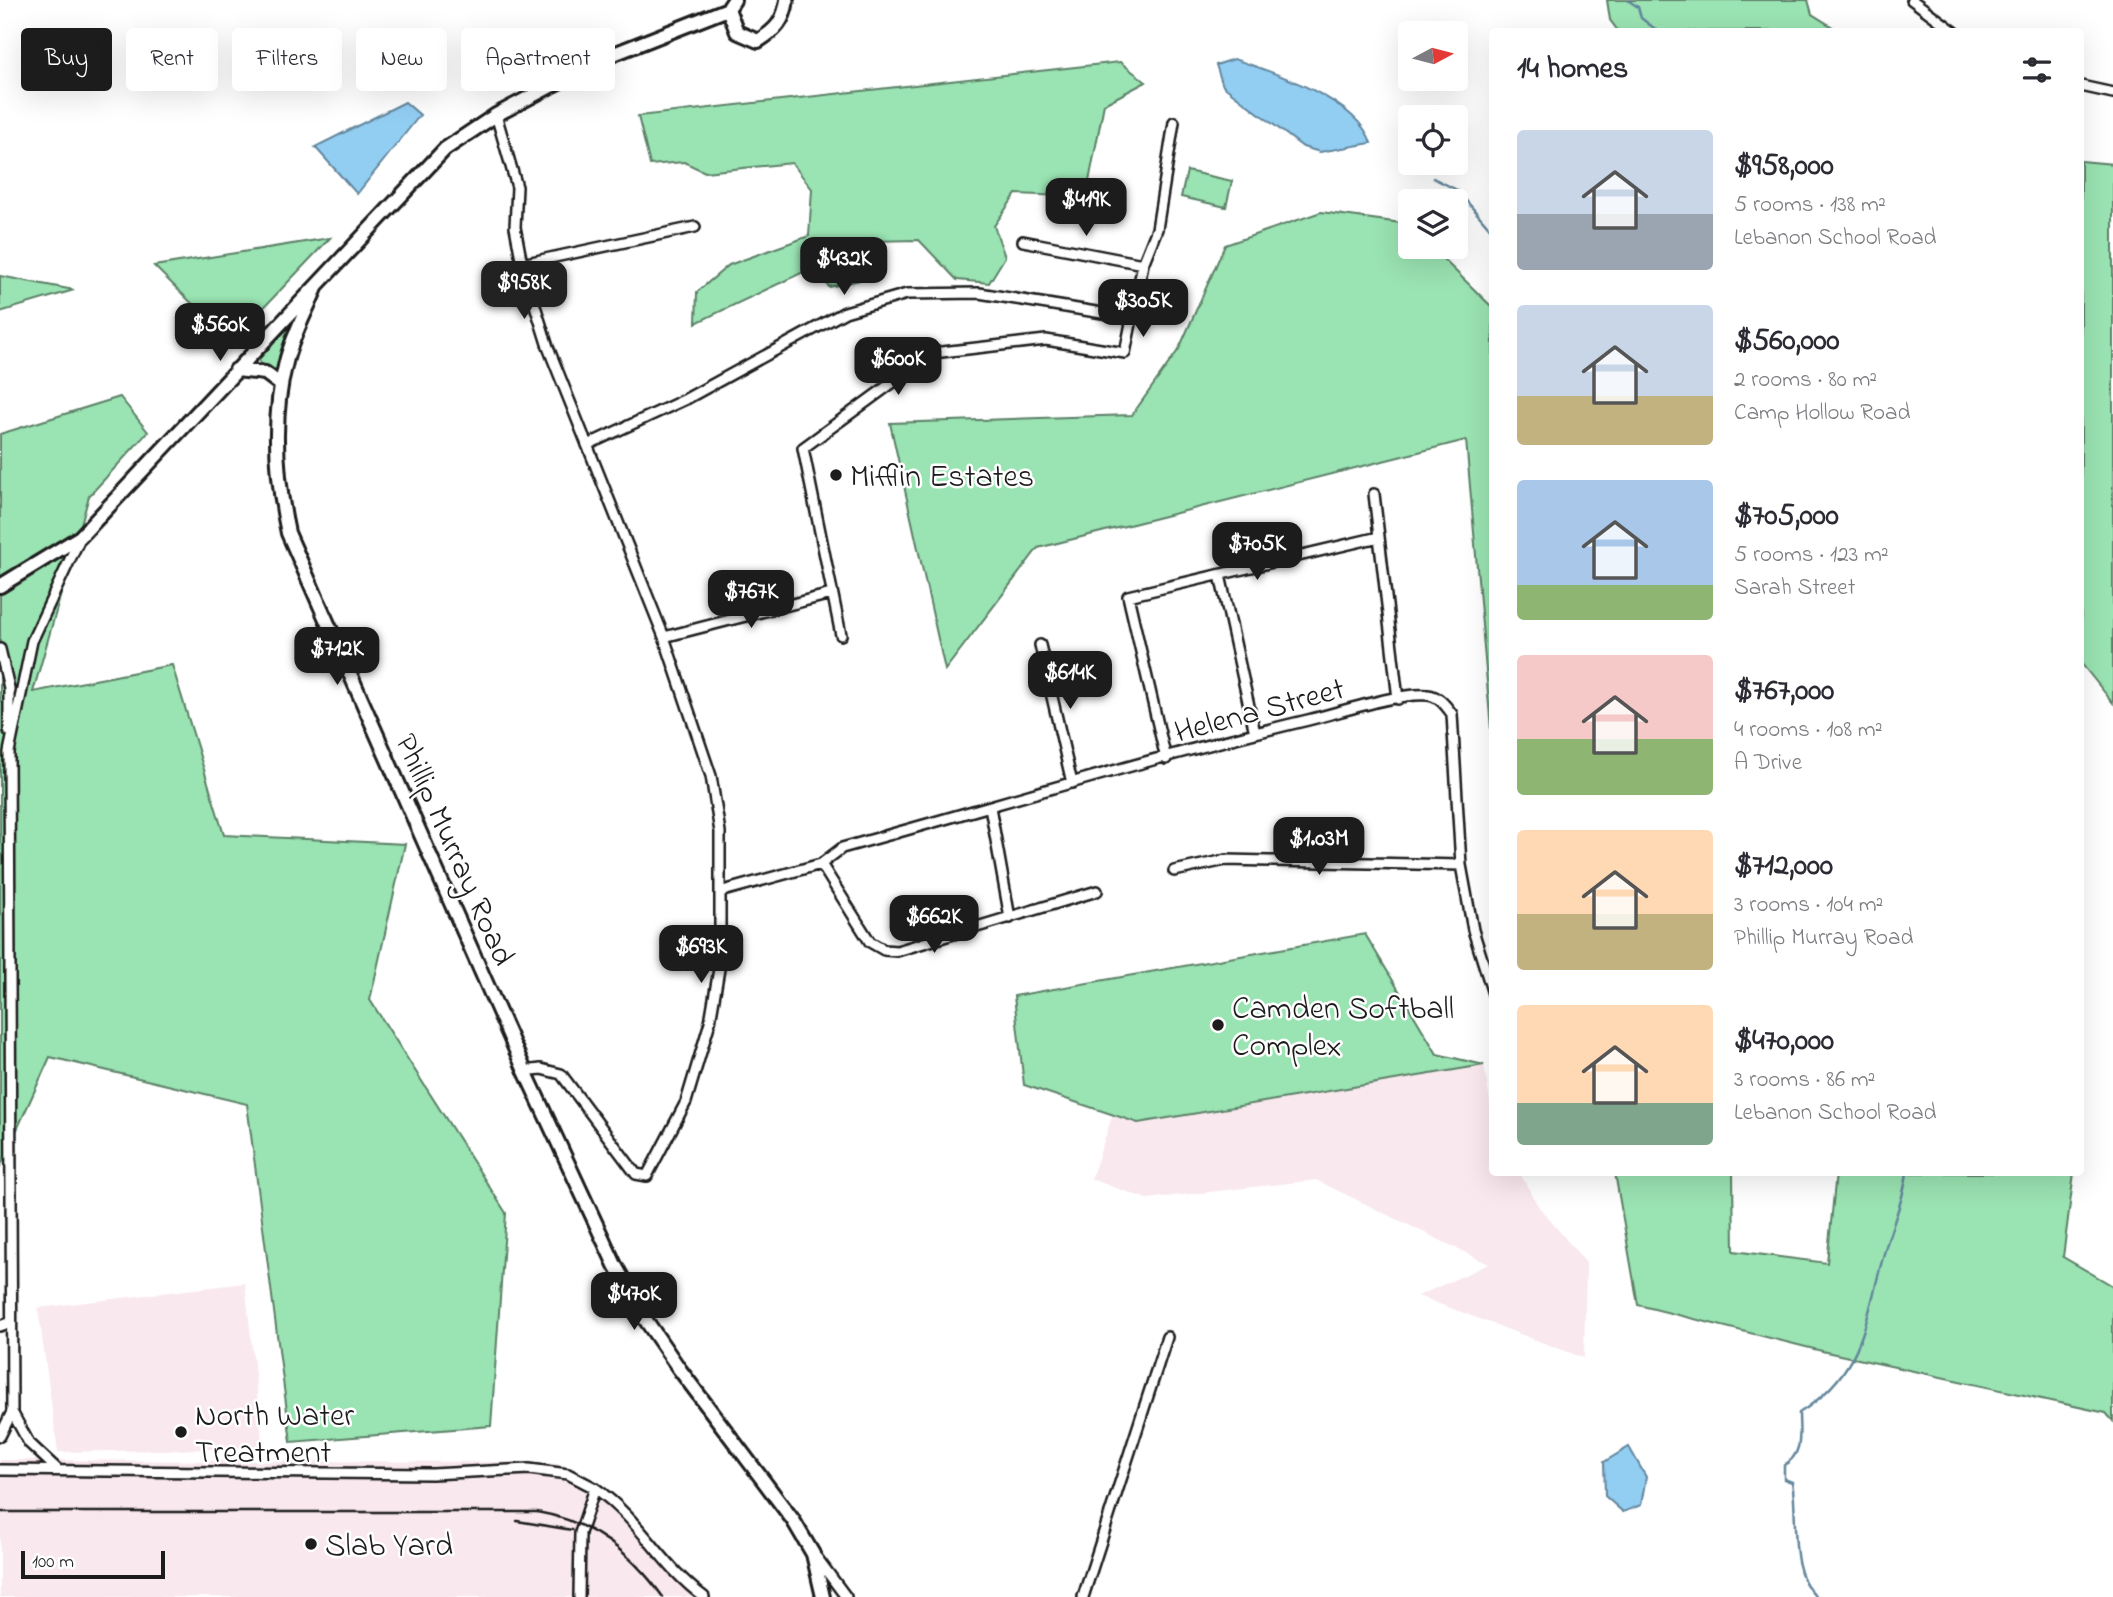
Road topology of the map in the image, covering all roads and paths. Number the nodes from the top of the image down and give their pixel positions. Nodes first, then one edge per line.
1 (788, 0) edge
2 (1912, 0) edge
3 (731, 5) edge
4 (1950, 28) edge
5 (2084, 87) edge
6 (2113, 93) edge
7 (496, 114) junction
8 (1174, 122) dead end
9 (695, 227) dead end
10 (1023, 241) dead end
11 (522, 264) junction
12 (1143, 264) junction
13 (316, 288) junction
14 (1133, 318) junction
15 (236, 370) junction
16 (281, 385) junction
17 (587, 445) junction
18 (1374, 494) dead end
19 (80, 537) junction
20 (1379, 537) junction
21 (1220, 575) junction
22 (0, 586) edge
23 (831, 594) junction
24 (841, 635) dead end
25 (663, 637) junction
26 (1040, 645) dead end
27 (0, 649) edge
28 (1398, 699) junction
29 (1255, 733) junction
30 (9, 752) junction
31 (1166, 759) junction
32 (1072, 783) junction
33 (990, 807) junction
34 (821, 864) junction
35 (1461, 864) junction
36 (1174, 871) dead end
37 (723, 891) junction
38 (1097, 891) dead end
39 (1010, 918) junction
40 (1489, 981) edge
41 (525, 1071) junction
42 (11, 1322) junction
43 (0, 1325) edge
44 (1167, 1337) dead end
45 (12, 1412) junction
46 (0, 1436) edge
47 (57, 1469) junction
48 (0, 1470) edge
49 (595, 1488) junction
50 (813, 1554) junction
51 (579, 1597) edge
52 (704, 1597) edge
53 (823, 1597) edge
54 (846, 1597) edge
55 (1083, 1597) edge

1 - 3 street
2 - 4 street
3 - 7 street
5 - 6 street
7 - 11 street
7 - 13 street
8 - 12 street
9 - 11 street
10 - 12 street
11 - 17 street
12 - 14 street
13 - 15 street
13 - 16 street, Phillip Murray Road
14 - 17 street
14 - 23 street
15 - 16 street
15 - 19 street
16 - 41 street, Phillip Murray Road
17 - 25 street
18 - 20 street
19 - 22 street
19 - 30 street
20 - 21 street
20 - 28 street
21 - 29 street
21 - 31 street
23 - 24 street
23 - 25 street
25 - 37 street
26 - 32 street
27 - 30 street
28 - 29 street, Helena Street
28 - 35 street, Helena Street
29 - 31 street, Helena Street
30 - 42 street
31 - 32 street, Helena Street
32 - 33 street, Helena Street
33 - 34 street, Helena Street
33 - 39 street
34 - 37 street, Helena Street
34 - 39 street
35 - 36 street
35 - 40 street, Helena Street
37 - 41 street
38 - 39 street
41 - 50 street, Phillip Murray Road
42 - 43 street
42 - 45 street
44 - 55 street
45 - 46 street
45 - 47 street
47 - 48 street
47 - 49 street
49 - 51 street
49 - 52 street
50 - 53 street, Phillip Murray Road
50 - 54 street

